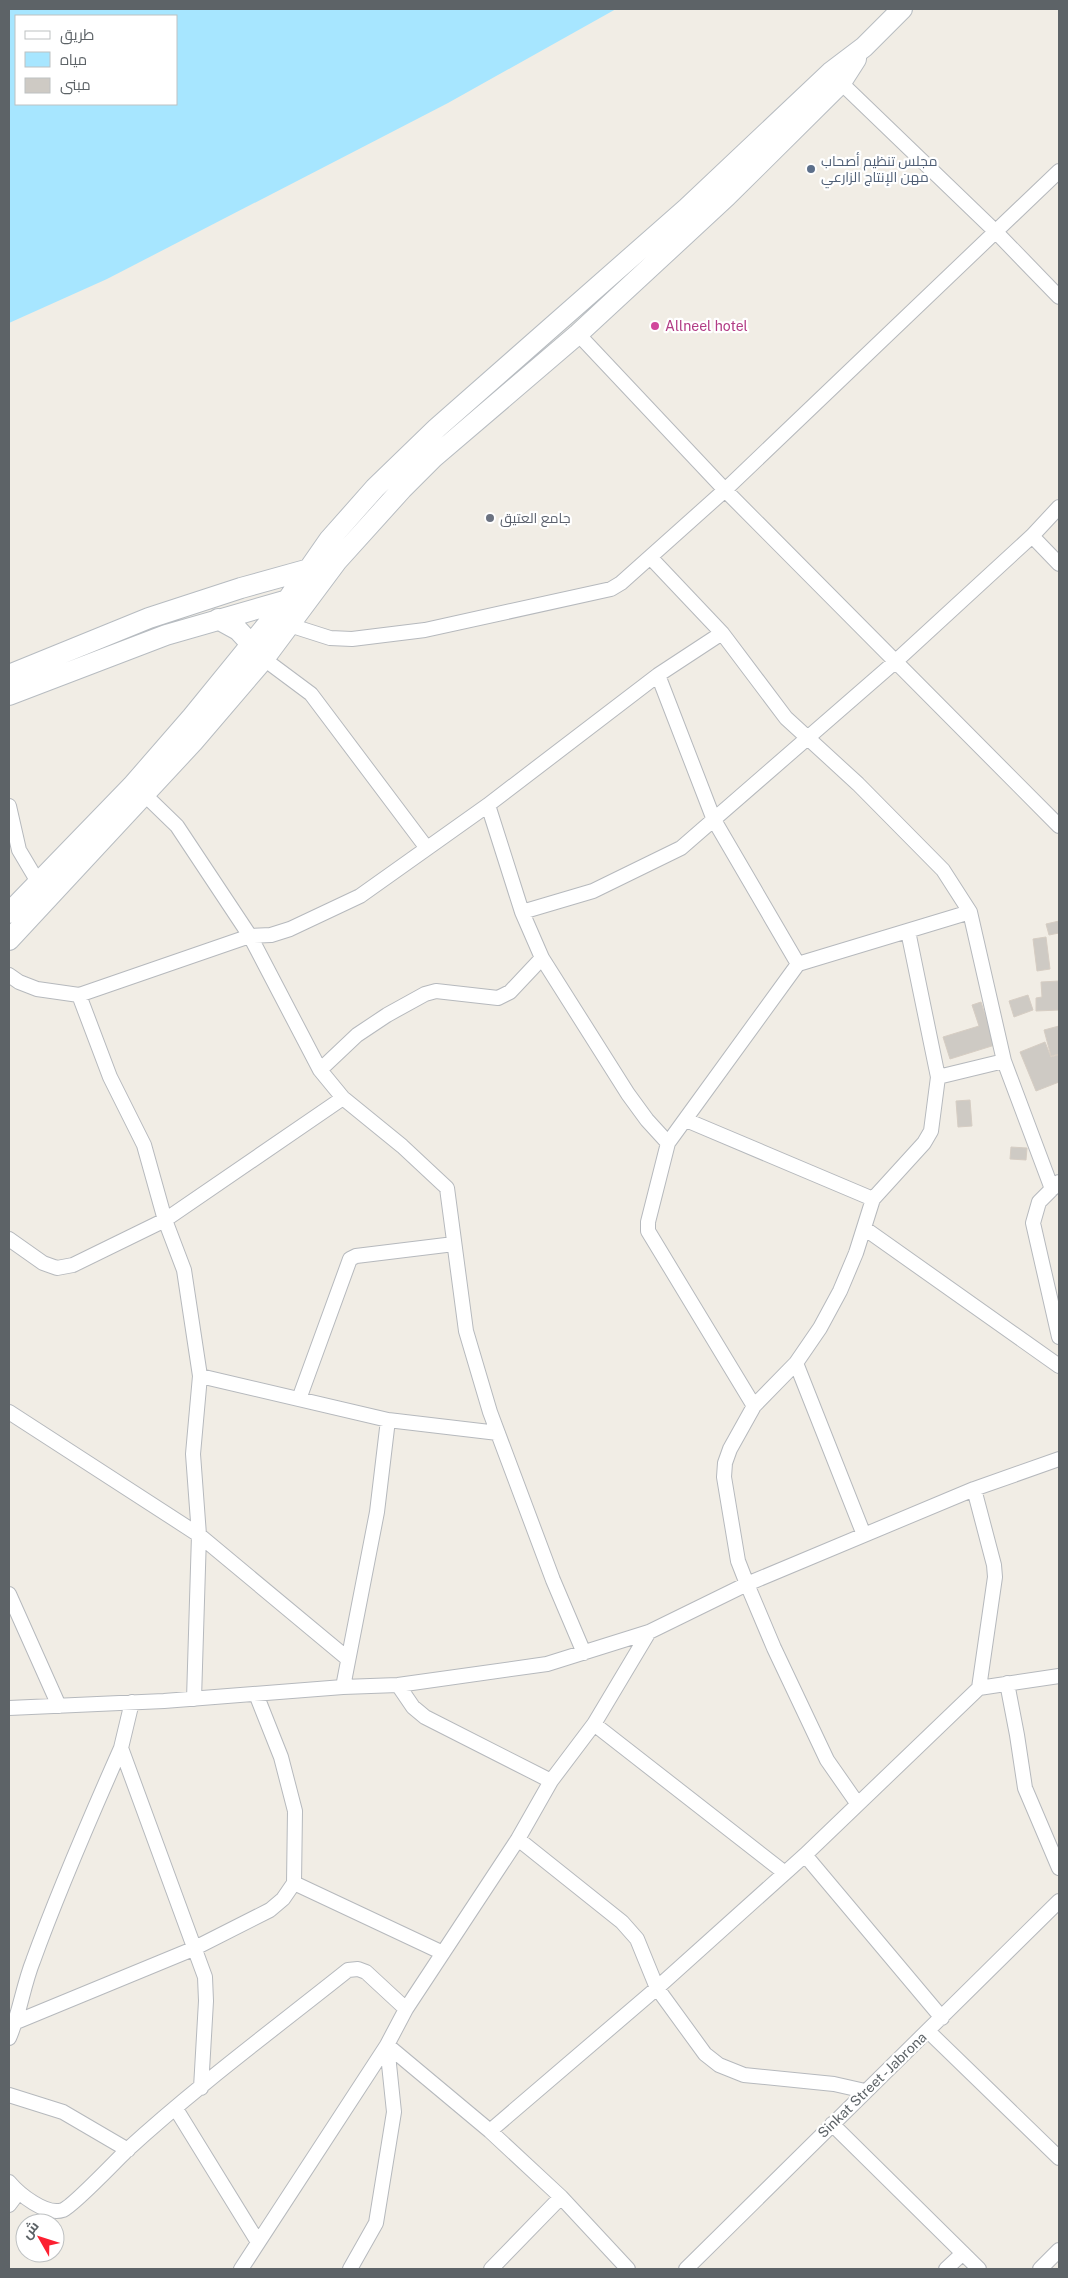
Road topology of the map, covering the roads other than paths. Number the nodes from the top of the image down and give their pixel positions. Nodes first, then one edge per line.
1 (902, 9) edge
2 (836, 78) junction
3 (1059, 171) edge
4 (996, 232) junction
5 (1059, 297) edge
6 (578, 334) junction
7 (725, 490) junction
8 (1059, 507) edge
9 (1032, 536) junction
10 (650, 557) junction
11 (337, 561) junction
12 (1059, 564) edge
13 (308, 569) junction
14 (314, 595) junction
15 (288, 599) junction
16 (218, 619) junction
17 (282, 622) junction
18 (722, 633) junction
19 (258, 652) junction
20 (896, 661) junction
21 (9, 675) edge
22 (658, 675) junction
23 (9, 695) edge
24 (808, 740) junction
25 (145, 795) junction
26 (488, 805) junction
27 (9, 806) edge
28 (714, 820) junction
29 (1059, 826) edge
30 (426, 847) junction
31 (38, 882) junction
32 (522, 912) junction
33 (970, 912) junction
34 (9, 913) edge
35 (908, 931) junction
36 (250, 936) junction
37 (9, 940) edge
38 (542, 958) junction
39 (798, 964) junction
40 (9, 975) edge
41 (79, 995) junction
42 (1004, 1061) junction
43 (320, 1070) junction
44 (938, 1078) junction
45 (343, 1098) junction
46 (686, 1120) junction
47 (668, 1143) junction
48 (1056, 1186) edge
49 (873, 1199) junction
50 (165, 1220) junction
51 (864, 1228) junction
52 (9, 1239) edge
53 (454, 1244) junction
54 (1059, 1338) edge
55 (796, 1363) junction
56 (1059, 1366) edge
57 (200, 1376) junction
58 (299, 1399) junction
59 (754, 1406) junction
60 (9, 1412) edge
61 (388, 1420) junction
62 (498, 1433) junction
63 (1059, 1458) edge
64 (974, 1489) junction
65 (199, 1535) junction
66 (864, 1535) junction
67 (747, 1584) junction
68 (9, 1594) edge
69 (649, 1632) junction
70 (584, 1654) junction
71 (348, 1659) junction
72 (1059, 1676) edge
73 (1006, 1683) junction
74 (398, 1685) junction
75 (343, 1687) junction
76 (979, 1688) junction
77 (256, 1694) junction
78 (194, 1699) junction
79 (132, 1702) junction
80 (59, 1706) junction
81 (9, 1708) edge
82 (594, 1724) junction
83 (121, 1748) junction
84 (551, 1781) junction
85 (857, 1803) junction
86 (518, 1839) junction
87 (805, 1855) junction
88 (1059, 1868) edge
89 (786, 1873) junction
90 (294, 1883) junction
91 (1059, 1901) edge
92 (193, 1949) junction
93 (443, 1954) junction
94 (657, 1988) junction
95 (406, 2009) junction
96 (942, 2018) junction
97 (16, 2022) junction
98 (928, 2032) junction
99 (9, 2038) edge
100 (387, 2045) junction
101 (201, 2088) junction
102 (865, 2091) junction
103 (9, 2095) edge
104 (176, 2109) junction
105 (832, 2124) junction
106 (490, 2131) junction
107 (128, 2150) junction
108 (1059, 2158) edge
109 (9, 2182) edge
110 (18, 2193) junction
111 (561, 2197) junction
112 (9, 2205) edge
113 (258, 2242) junction
114 (1059, 2250) edge
115 (963, 2253) junction
116 (241, 2269) edge
117 (350, 2269) edge
118 (491, 2269) edge
119 (628, 2269) edge
120 (686, 2269) edge
121 (946, 2269) edge
122 (979, 2269) edge
123 (1040, 2269) edge

1 - 2 main road
2 - 4 street
2 - 6 main road
2 - 13 main road
3 - 4 street
4 - 5 street
4 - 7 street
6 - 7 street
6 - 11 main road
7 - 10 street
7 - 20 street
8 - 9 street
9 - 12 street
9 - 20 street
10 - 17 street
10 - 18 street
11 - 13 main road
11 - 14 main road
13 - 15 main road
13 - 21 main road
14 - 15 main road
14 - 17 main road
15 - 16 main road
15 - 17 main road
16 - 19 main road
16 - 23 main road
17 - 19 main road
18 - 22 street
18 - 24 street
19 - 25 main road
19 - 30 street
19 - 31 main road
20 - 24 street
20 - 29 street
22 - 26 street
22 - 28 street
24 - 28 street
24 - 33 street
25 - 36 street
25 - 37 main road
26 - 30 street
26 - 32 street
27 - 31 street
28 - 32 street
28 - 39 street
30 - 36 street
31 - 34 main road
32 - 38 street
33 - 35 street
33 - 42 street
35 - 39 street
35 - 44 street
36 - 41 street
36 - 43 street
38 - 43 street
38 - 47 street
39 - 46 street
40 - 41 street
41 - 50 street
42 - 44 street
42 - 48 street
43 - 45 street
44 - 49 street
45 - 50 street
45 - 53 street
46 - 47 street
46 - 49 street
47 - 59 street
48 - 54 street
49 - 51 street
50 - 52 street
50 - 57 street
51 - 55 street
51 - 56 street
53 - 58 street
53 - 62 street
55 - 59 street
55 - 66 street
57 - 58 street
57 - 65 street
58 - 61 street
59 - 67 street
60 - 65 street
61 - 62 street
61 - 71 street
62 - 70 street
63 - 64 street
64 - 66 street
64 - 76 street
65 - 71 street
65 - 78 street
66 - 67 street
67 - 69 street
67 - 85 street
68 - 80 street
69 - 70 street
69 - 82 street
70 - 74 street
71 - 75 street
72 - 73 street
73 - 76 street
73 - 88 street
74 - 75 street
74 - 84 street
75 - 77 street
76 - 85 street
77 - 78 street
77 - 90 street
78 - 79 street
79 - 80 street
79 - 83 street
80 - 81 street
82 - 84 street
82 - 89 street
83 - 92 street
83 - 97 street
84 - 86 street
85 - 87 street
86 - 93 street
86 - 94 street
87 - 89 street
87 - 96 street
89 - 94 street
90 - 92 street
90 - 93 street
91 - 96 street, Sinkat Street - Jabrona
92 - 97 street
92 - 101 street
93 - 95 street
94 - 102 street
94 - 106 street
95 - 100 street
95 - 101 street
96 - 98 street, Sinkat Street - Jabrona
97 - 99 street
98 - 102 street, Sinkat Street - Jabrona
98 - 108 street
100 - 106 street
100 - 113 street
100 - 117 street
101 - 104 street
102 - 105 street, Sinkat Street - Jabrona
103 - 107 street
104 - 107 street
104 - 113 street
105 - 115 street
105 - 120 street, Sinkat Street - Jabrona
106 - 111 street
107 - 110 street
109 - 110 street
110 - 112 street
111 - 118 street
111 - 119 street
113 - 116 street
114 - 123 street
115 - 121 street
115 - 122 street

